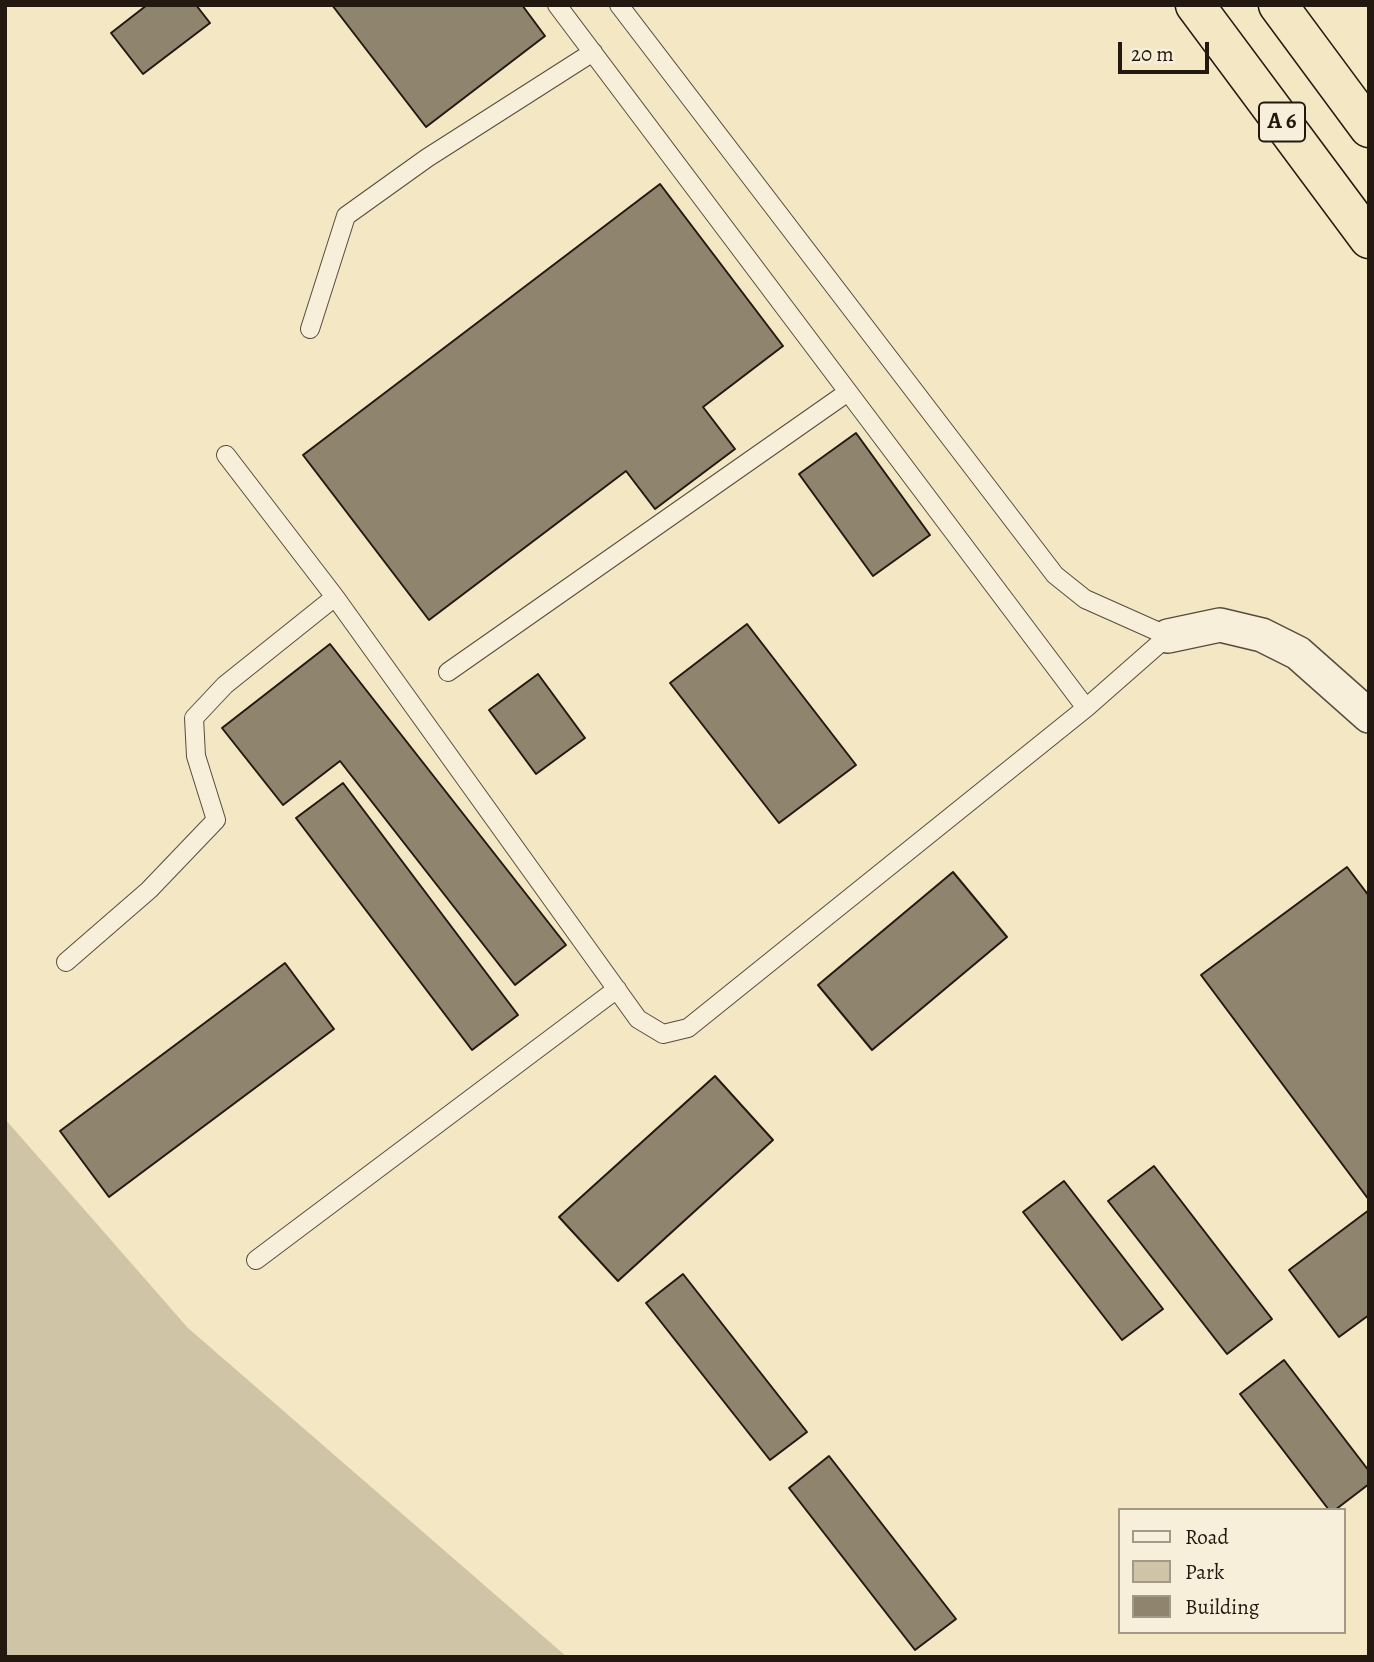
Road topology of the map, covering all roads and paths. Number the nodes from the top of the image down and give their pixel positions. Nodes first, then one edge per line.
1 (557, 5) edge
2 (619, 5) edge
3 (1195, 5) edge
4 (1278, 5) edge
5 (593, 52) junction
6 (1369, 128) edge
7 (1369, 239) edge
8 (310, 329) dead end
9 (848, 392) junction
10 (226, 455) dead end
11 (335, 597) junction
12 (1168, 636) junction
13 (448, 672) dead end
14 (1086, 708) junction
15 (1369, 716) edge
16 (66, 962) dead end
17 (617, 989) junction
18 (256, 1260) dead end

1 - 5 lane
2 - 12 lane
3 - 7 highway, A 6
4 - 6 highway, A 6
5 - 8 lane
5 - 9 lane
9 - 13 lane
9 - 14 lane
10 - 11 lane
11 - 16 lane
11 - 17 lane
12 - 14 lane
12 - 15 street
14 - 17 lane
17 - 18 lane

